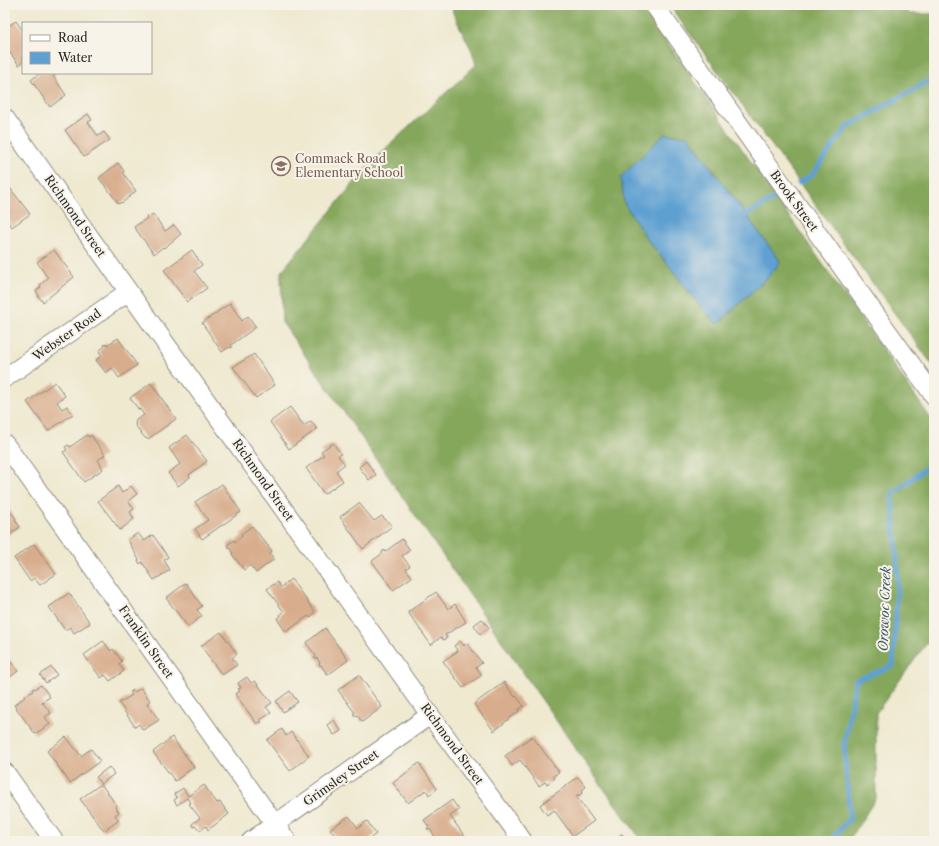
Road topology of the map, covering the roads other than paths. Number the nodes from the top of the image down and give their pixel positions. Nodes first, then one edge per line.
1 (654, 5) edge
2 (5, 118) edge
3 (128, 292) junction
4 (5, 378) edge
5 (934, 396) edge
6 (5, 444) edge
7 (430, 715) junction
8 (5, 772) edge
9 (275, 825) junction
10 (54, 841) edge
11 (251, 841) edge
12 (287, 841) edge
13 (523, 841) edge

1 - 5 street, Brook Street
2 - 3 street, Richmond Street
3 - 4 street, Webster Road
3 - 7 street, Richmond Street
6 - 9 street, Franklin Street
7 - 9 street, Grimsley Street
7 - 13 street, Richmond Street
8 - 10 street
9 - 11 street, Grimsley Street
9 - 12 street, Franklin Street

